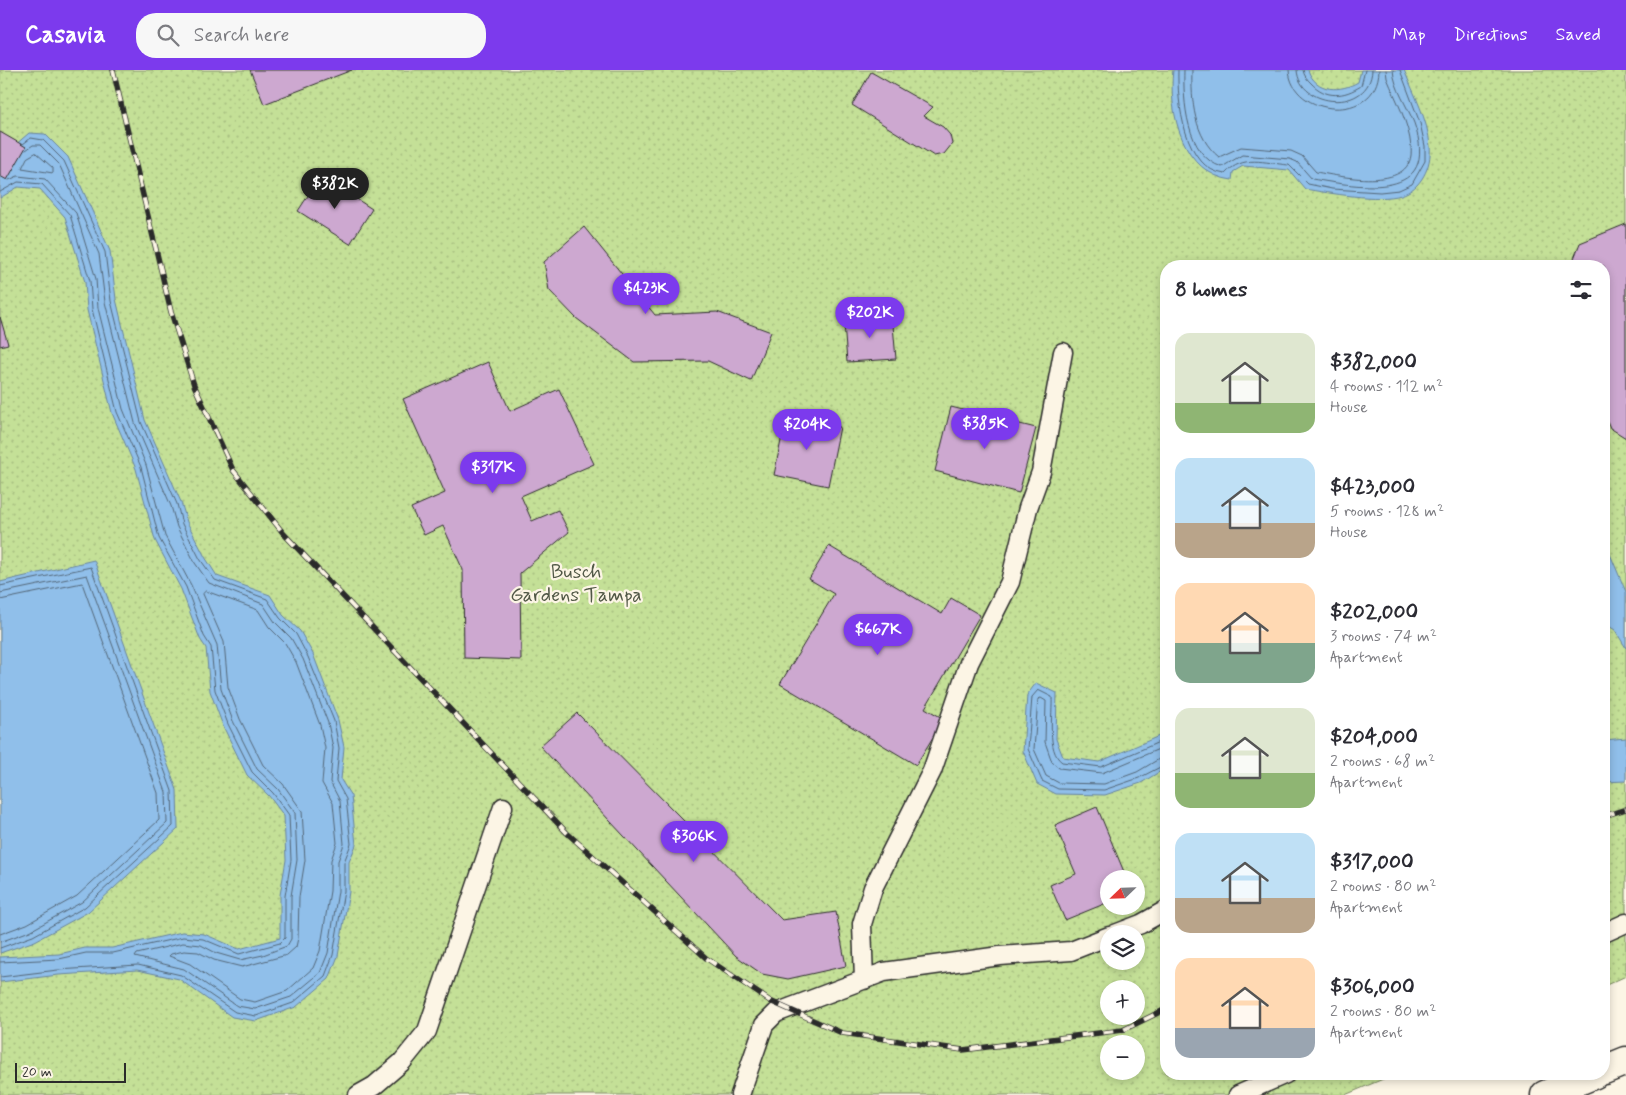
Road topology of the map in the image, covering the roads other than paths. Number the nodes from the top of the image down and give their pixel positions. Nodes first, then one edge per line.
1 (1063, 352) dead end
2 (502, 807) dead end
3 (1160, 913) edge
4 (1626, 923) edge
5 (1138, 925) edge
6 (1610, 930) edge
7 (1100, 939) edge
8 (864, 980) junction
9 (1626, 1061) edge
10 (1610, 1068) edge
11 (1272, 1080) edge
12 (1581, 1080) edge
13 (358, 1095) edge
14 (740, 1095) edge
15 (1238, 1095) edge
16 (1545, 1095) edge

1 - 8 lane
2 - 13 lane
3 - 5 lane
4 - 6 lane
7 - 8 lane
8 - 14 lane
9 - 10 main road
11 - 15 lane
12 - 16 main road

